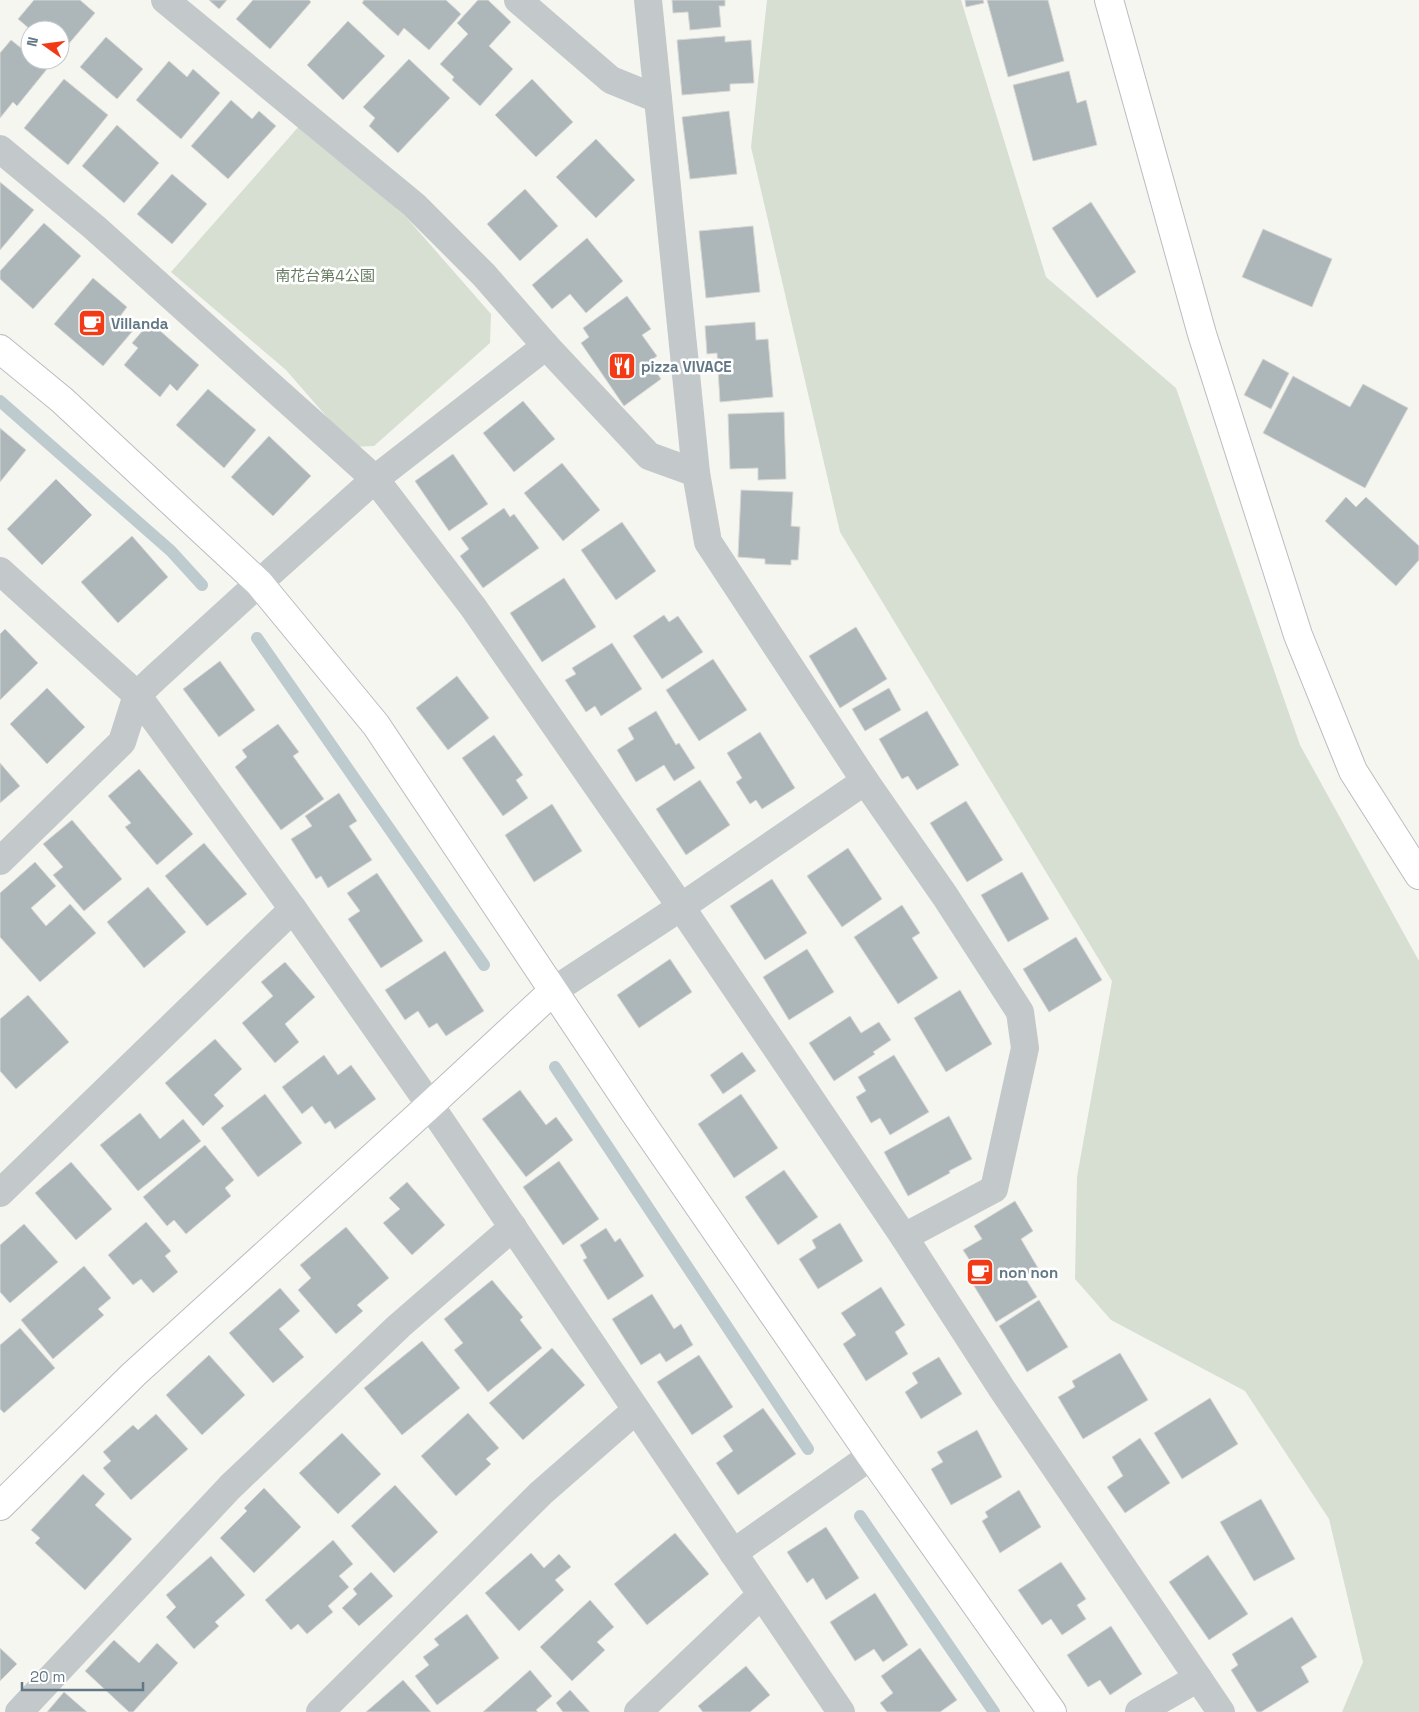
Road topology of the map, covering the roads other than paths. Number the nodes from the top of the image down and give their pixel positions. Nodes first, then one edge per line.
1 (165, 0) edge
2 (518, 0) edge
3 (648, 0) edge
4 (1109, 0) edge
5 (658, 99) junction
6 (0, 149) edge
7 (546, 346) junction
8 (0, 349) edge
9 (696, 473) junction
10 (375, 479) junction
11 (3, 580) edge
12 (259, 582) junction
13 (138, 695) junction
14 (865, 781) junction
15 (0, 861) edge
16 (1419, 875) edge
17 (681, 907) junction
18 (292, 909) junction
19 (553, 991) junction
20 (430, 1105) junction
21 (0, 1193) edge
22 (513, 1227) junction
23 (904, 1237) junction
24 (636, 1410) junction
25 (871, 1456) junction
26 (0, 1506) edge
27 (733, 1553) junction
28 (761, 1595) junction
29 (1198, 1678) junction
30 (18, 1712) edge
31 (320, 1712) edge
32 (638, 1712) edge
33 (841, 1712) edge
34 (1052, 1712) edge
35 (1139, 1712) edge
36 (1222, 1712) edge

1 - 7 street
2 - 5 street
3 - 5 street
4 - 16 street
5 - 9 street
6 - 10 street
7 - 9 street
7 - 10 street
8 - 12 street
9 - 14 street
10 - 12 street
10 - 17 street
11 - 13 street
12 - 13 street
12 - 19 street
13 - 15 street
13 - 18 street
14 - 17 street
14 - 23 street
17 - 19 street
17 - 23 street
18 - 20 street
18 - 21 street
19 - 20 street
19 - 25 street
20 - 22 street
20 - 26 street
22 - 24 street
22 - 30 street
23 - 29 street
24 - 27 street
24 - 31 street
25 - 27 street
25 - 34 street
27 - 28 street
28 - 32 street
28 - 33 street
29 - 35 street
29 - 36 street

